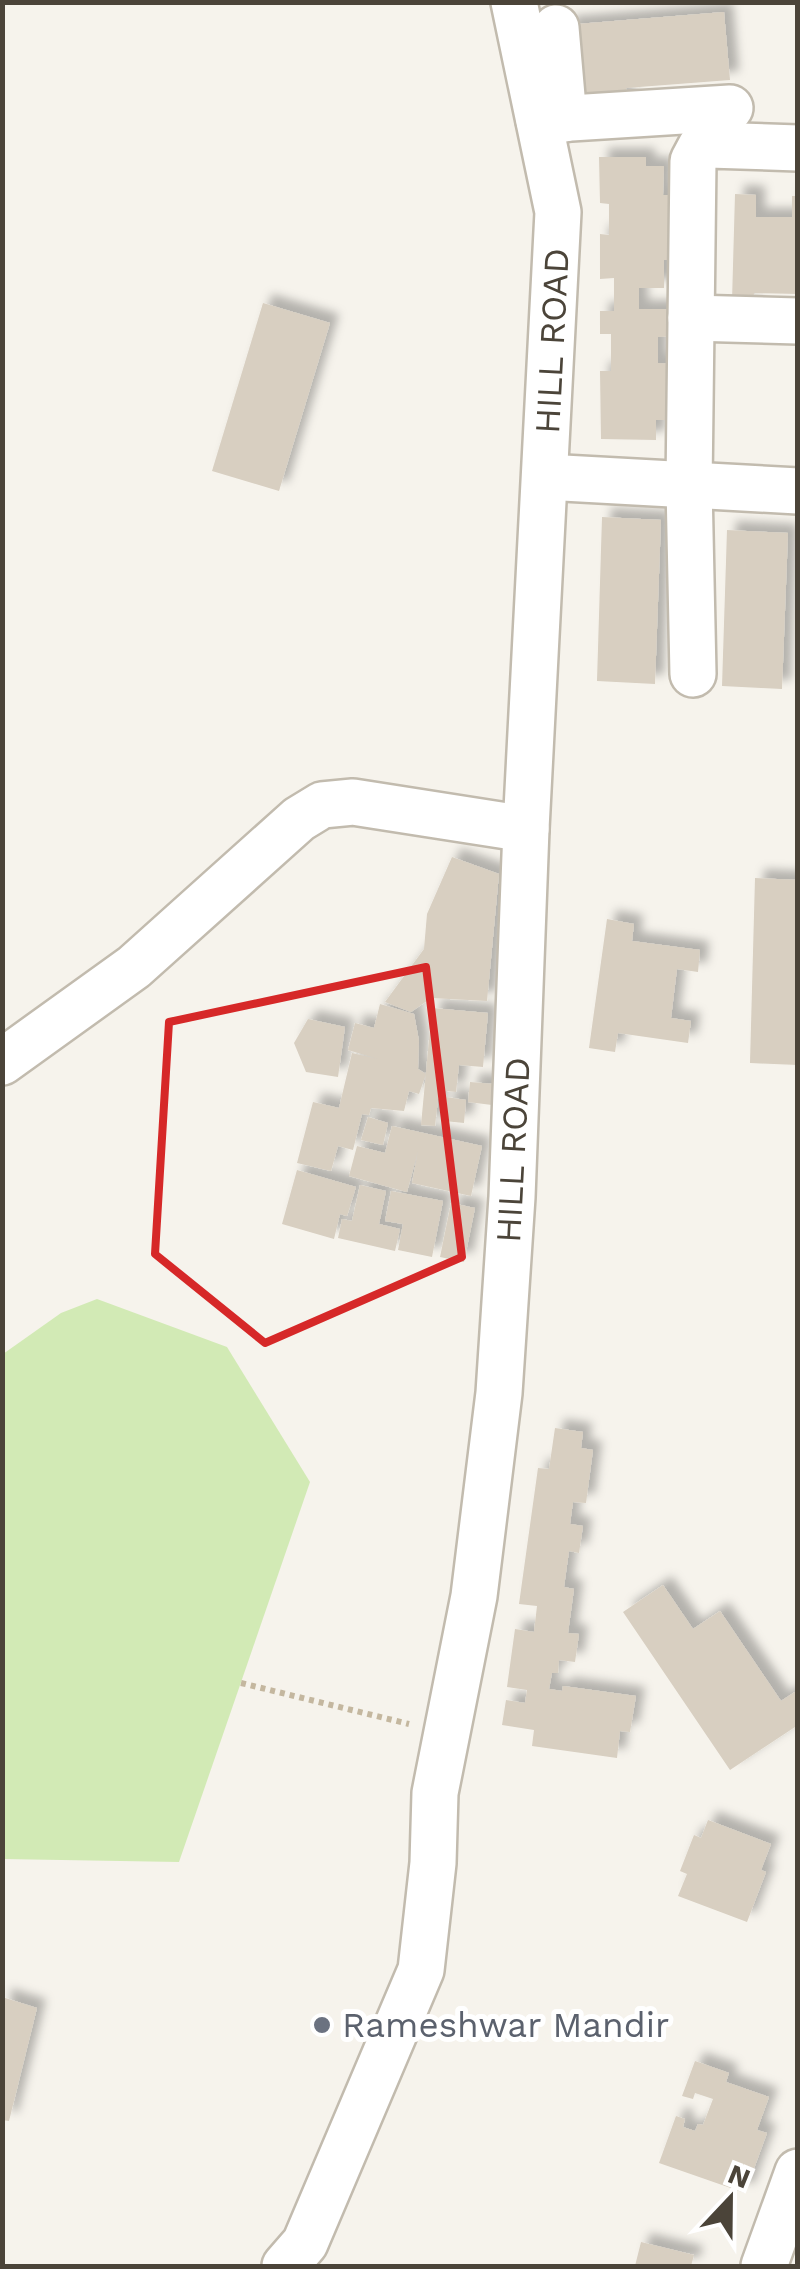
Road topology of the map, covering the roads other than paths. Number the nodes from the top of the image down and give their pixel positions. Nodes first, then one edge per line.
1 (514, 2) edge
2 (556, 28) dead end
3 (730, 108) dead end
4 (552, 120) junction
5 (798, 148) edge
6 (691, 318) junction
7 (798, 321) edge
8 (545, 476) junction
9 (689, 486) junction
10 (798, 492) edge
11 (693, 674) dead end
12 (526, 829) junction
13 (2, 1062) edge
14 (798, 2172) edge
15 (285, 2266) edge
16 (764, 2266) edge

1 - 4 street, HILL ROAD
2 - 4 street
3 - 4 street
4 - 8 street, HILL ROAD
5 - 6 street
6 - 7 street
6 - 9 street
8 - 9 street
8 - 12 street, HILL ROAD
9 - 10 street
9 - 11 street
12 - 13 street
12 - 15 street, HILL ROAD
14 - 16 street

